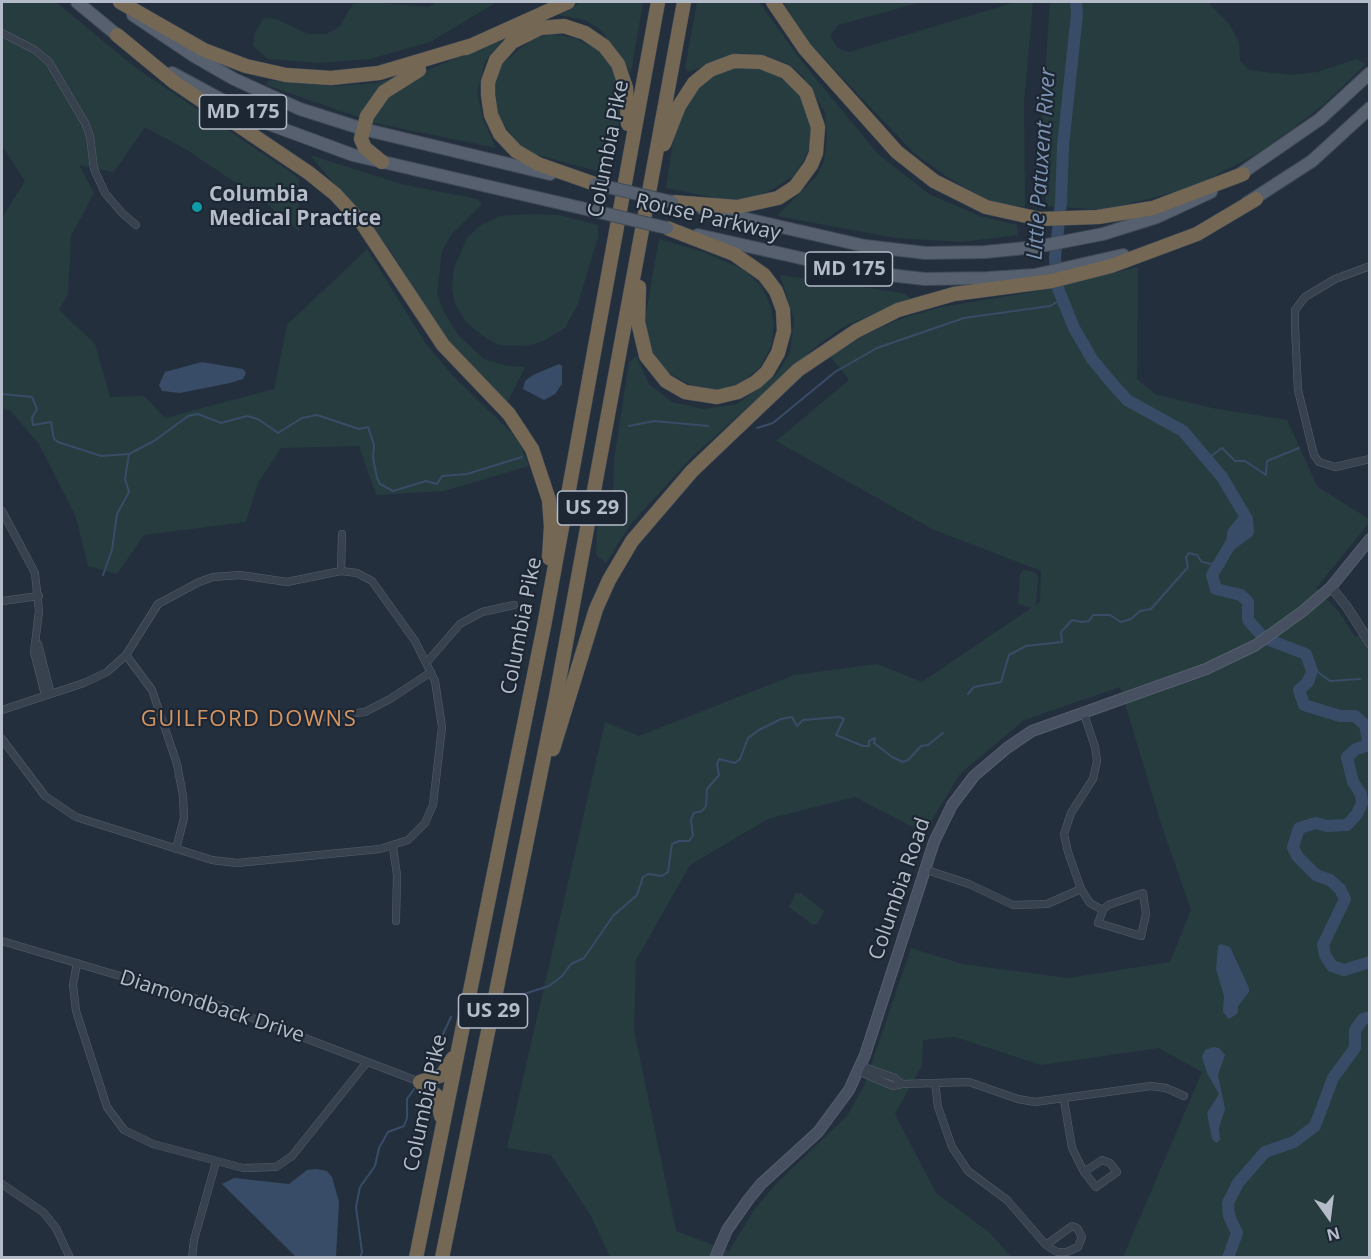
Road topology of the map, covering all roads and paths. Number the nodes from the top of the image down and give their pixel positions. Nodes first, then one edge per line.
1 (78, 2) edge
2 (114, 2) edge
3 (120, 2) edge
4 (568, 2) edge
5 (658, 2) edge
6 (684, 2) edge
7 (773, 2) edge
8 (2, 33) edge
9 (117, 35) junction
10 (473, 45) junction
11 (1370, 73) edge
12 (1370, 108) edge
13 (363, 129) junction
14 (382, 162) junction
15 (1242, 174) junction
16 (625, 176) junction
17 (650, 182) junction
18 (595, 184) junction
19 (1256, 199) junction
20 (672, 202) junction
21 (645, 211) junction
22 (136, 225) dead end
23 (667, 228) junction
24 (1370, 266) edge
25 (1078, 271) junction
26 (1035, 279) junction
27 (1370, 459) edge
28 (2, 511) edge
29 (342, 534) dead end
30 (1370, 539) edge
31 (341, 571) junction
32 (1330, 587) junction
33 (39, 596) junction
34 (2, 601) edge
35 (514, 605) dead end
36 (544, 626) junction
37 (1370, 642) edge
38 (126, 655) junction
39 (427, 662) junction
40 (431, 672) junction
41 (48, 694) junction
42 (2, 710) edge
43 (1083, 711) junction
44 (324, 717) dead end
45 (2, 739) edge
46 (534, 804) junction
47 (393, 847) junction
48 (176, 849) junction
49 (924, 869) junction
50 (1081, 889) junction
51 (1103, 910) junction
52 (396, 921) dead end
53 (2, 941) edge
54 (77, 963) junction
55 (459, 1046) junction
56 (367, 1062) junction
57 (859, 1068) junction
58 (420, 1082) junction
59 (935, 1083) junction
60 (1184, 1096) dead end
61 (1064, 1100) junction
62 (442, 1129) junction
63 (216, 1162) junction
64 (1084, 1172) junction
65 (2, 1184) edge
66 (1046, 1245) junction
67 (70, 1257) edge
68 (192, 1257) edge
69 (416, 1257) edge
70 (442, 1257) edge
71 (715, 1257) edge

1 - 9 main road, Rouse Parkway / MD 175
2 - 13 main road, Rouse Parkway / MD 175
3 - 10 highway
4 - 10 highway
5 - 16 highway, Columbia Pike / US 29
6 - 17 highway, US 29
7 - 15 highway
8 - 22 street
9 - 14 main road, Rouse Parkway / MD 175
9 - 36 highway
10 - 13 highway
11 - 15 main road, Rouse Parkway
12 - 19 main road
13 - 14 highway
13 - 18 main road, Rouse Parkway / MD 175
14 - 23 main road, Rouse Parkway / MD 175, bridge
15 - 20 main road, Rouse Parkway / MD 175
16 - 18 highway
16 - 36 highway, Columbia Pike / US 29
17 - 20 highway
17 - 21 highway, US 29
18 - 20 main road, Rouse Parkway / MD 175, bridge
19 - 25 main road
19 - 25 highway
21 - 23 highway
21 - 46 highway, US 29
23 - 26 main road, Rouse Parkway / MD 175
24 - 27 street
25 - 26 highway
26 - 46 highway
28 - 33 street
29 - 31 street
30 - 32 main road, Columbia Road
31 - 38 street
31 - 39 street
32 - 37 street
32 - 43 main road, Columbia Road
33 - 34 street
33 - 41 street
35 - 39 street
36 - 55 highway, Columbia Pike / US 29
38 - 41 street
38 - 48 street
39 - 40 street
40 - 44 street
40 - 47 street
41 - 42 street
43 - 49 main road, Columbia Road
43 - 50 street
45 - 48 street
46 - 70 highway, US 29
47 - 48 street
47 - 52 street
49 - 50 street
49 - 57 main road, Columbia Road
50 - 51 street
51 - 51 street
53 - 54 street, Diamondback Drive
54 - 56 street, Diamondback Drive
54 - 63 street
55 - 58 highway
55 - 62 highway, Columbia Pike / US 29
56 - 58 street, Diamondback Drive
56 - 63 street
57 - 59 street
57 - 71 main road, Columbia Road
58 - 62 highway
59 - 61 street
59 - 66 street
60 - 61 street
61 - 64 street
62 - 69 highway, Columbia Pike / US 29
63 - 68 street
64 - 64 street
65 - 67 street
66 - 66 street

